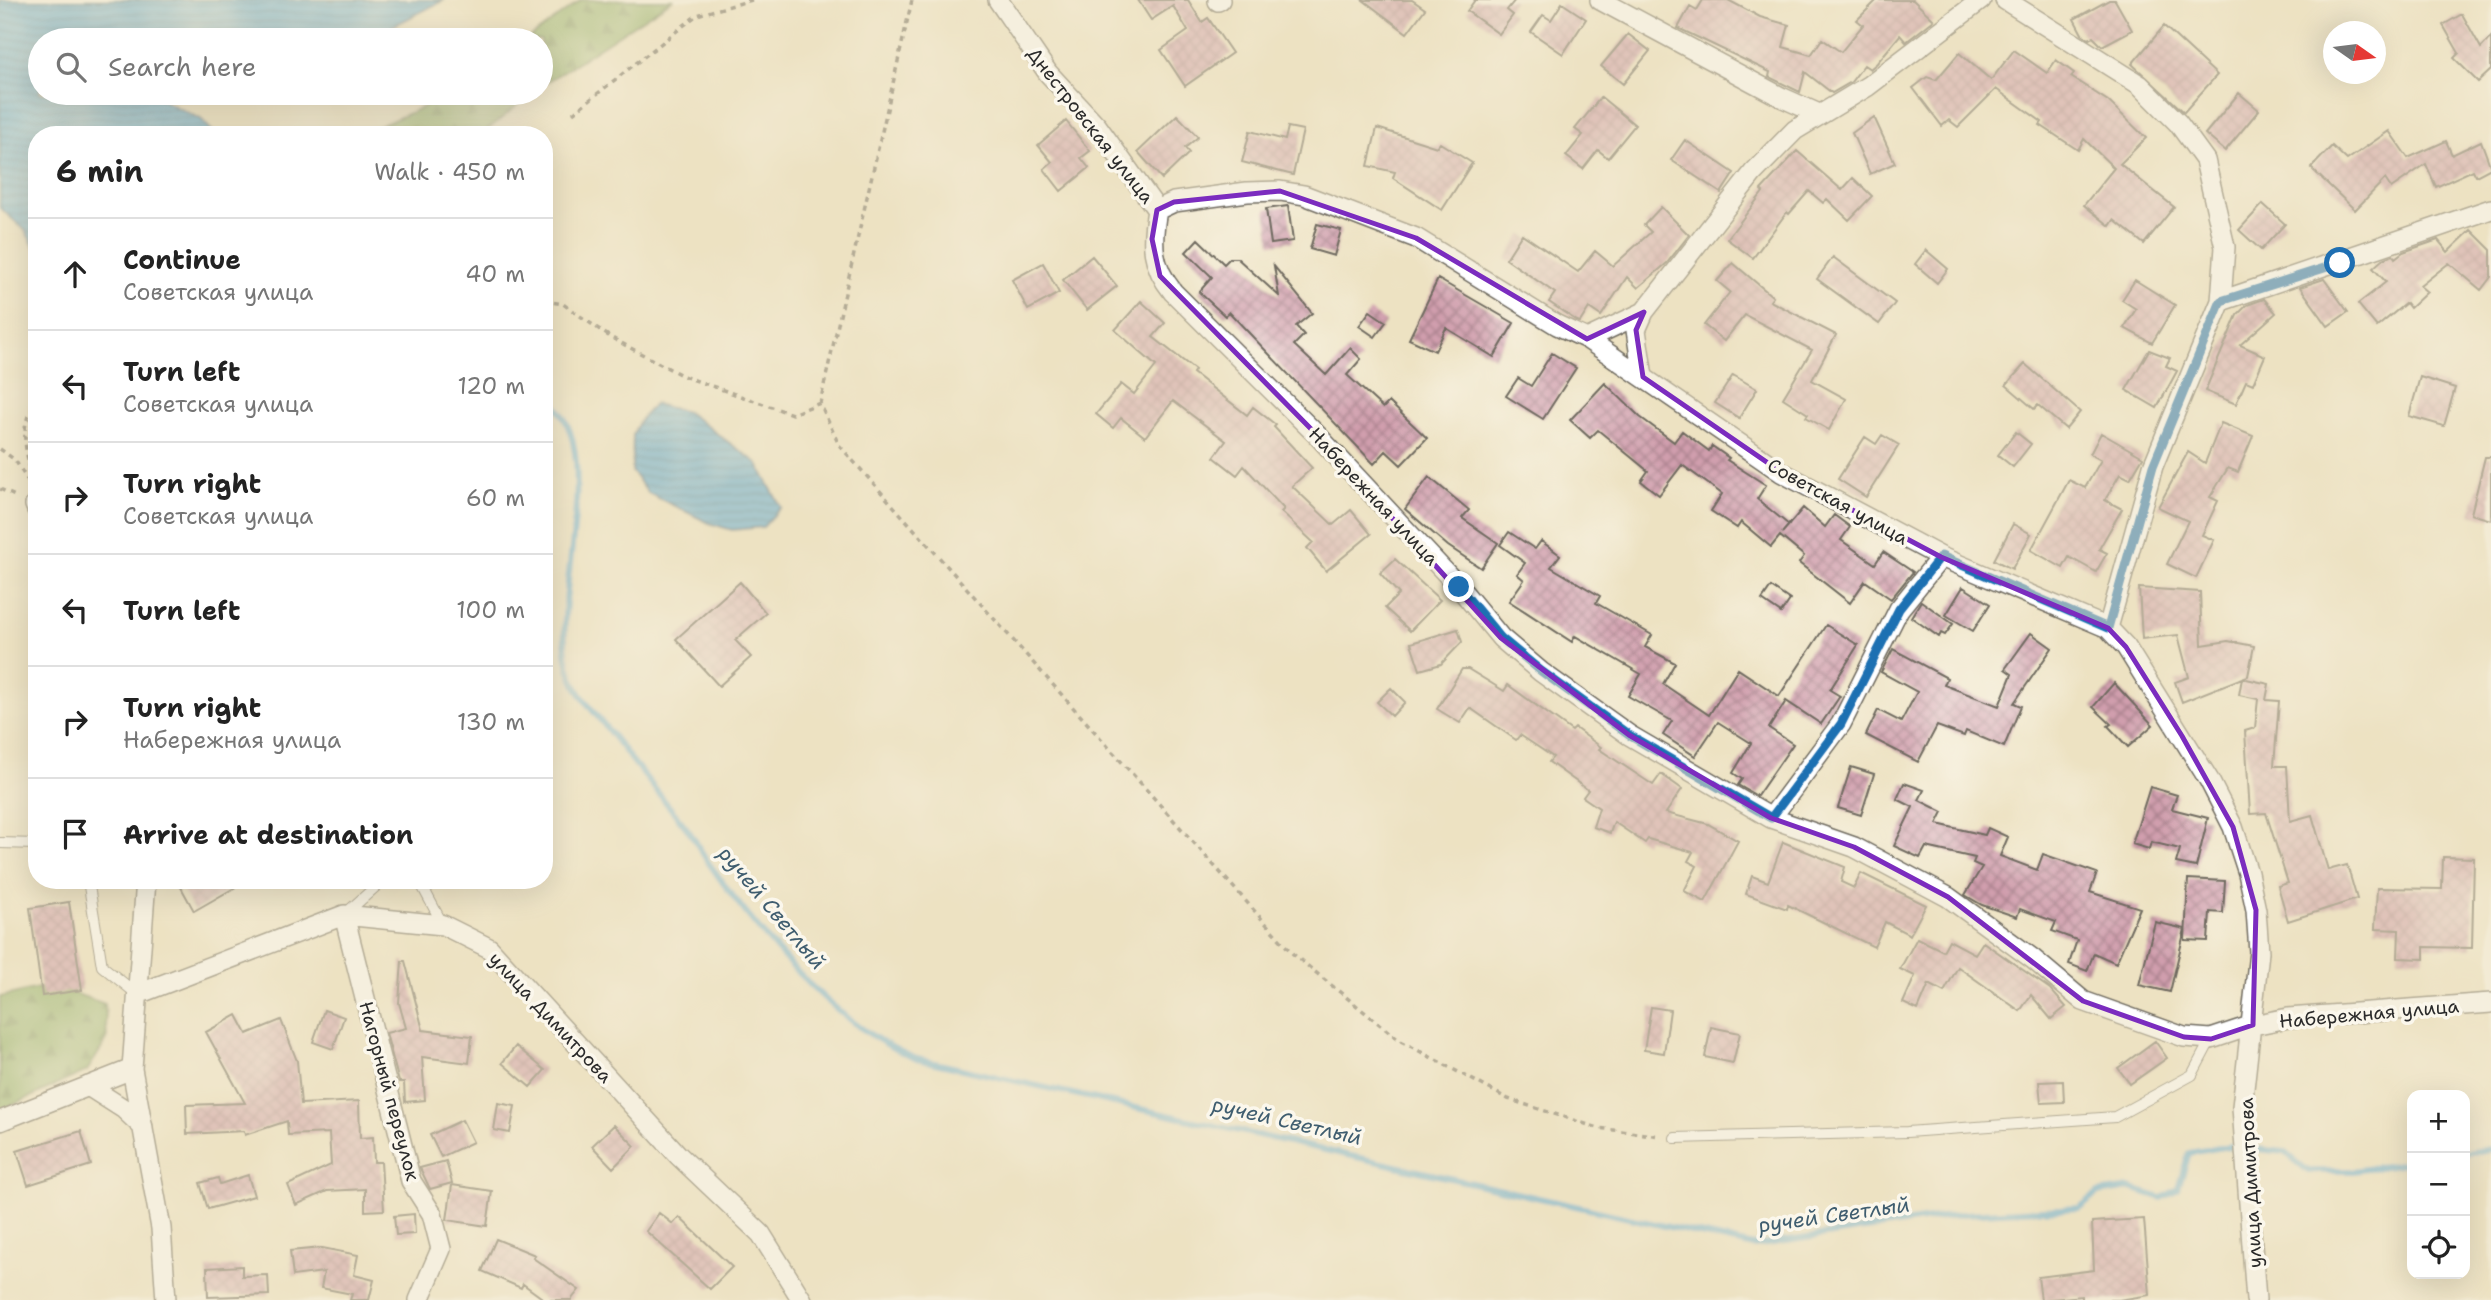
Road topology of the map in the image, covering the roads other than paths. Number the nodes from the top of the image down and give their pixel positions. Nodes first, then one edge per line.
1 (998, 0) edge
2 (1600, 0) edge
3 (1981, 0) edge
4 (2005, 0) edge
5 (1819, 114) junction
6 (2491, 209) edge
7 (1157, 210) junction
8 (2221, 301) junction
9 (1644, 312) junction
10 (1587, 339) junction
11 (1643, 377) junction
12 (1941, 556) junction
13 (2108, 628) junction
14 (1771, 818) junction
15 (0, 843) edge
16 (28, 844) edge
17 (89, 889) edge
18 (145, 889) edge
19 (373, 889) edge
20 (424, 889) edge
21 (344, 915) junction
22 (443, 925) junction
23 (138, 994) junction
24 (2491, 1003) edge
25 (2253, 1025) junction
26 (2211, 1040) junction
27 (132, 1069) junction
28 (88, 1086) junction
29 (0, 1121) edge
30 (143, 1127) junction
31 (1675, 1138) road end
32 (166, 1300) edge
33 (419, 1300) edge
34 (802, 1300) edge
35 (2256, 1300) edge

1 - 7 street, Днестровская улица
2 - 5 street
3 - 5 street
4 - 8 street
5 - 9 street
6 - 8 street
7 - 10 street, Днестровская улица
7 - 14 street, Набережная улица
8 - 13 street
9 - 10 street
9 - 11 street
10 - 11 street, Советская улица
11 - 12 street, Советская улица
12 - 13 street, Советская улица
12 - 14 street
13 - 25 street, Советская улица
14 - 26 street, Набережная улица
15 - 16 lane
17 - 23 lane
18 - 23 street
19 - 21 lane
20 - 22 lane
21 - 22 street, улица Димитрова
21 - 23 street, улица Димитрова
21 - 33 street, Нагорный переулок
22 - 34 street, улица Димитрова
23 - 27 street
24 - 25 street, Набережная улица
25 - 26 street, Набережная улица
25 - 35 street, улица Димитрова
26 - 31 lane
27 - 28 street
27 - 30 street
28 - 29 street
28 - 30 street
30 - 32 street

